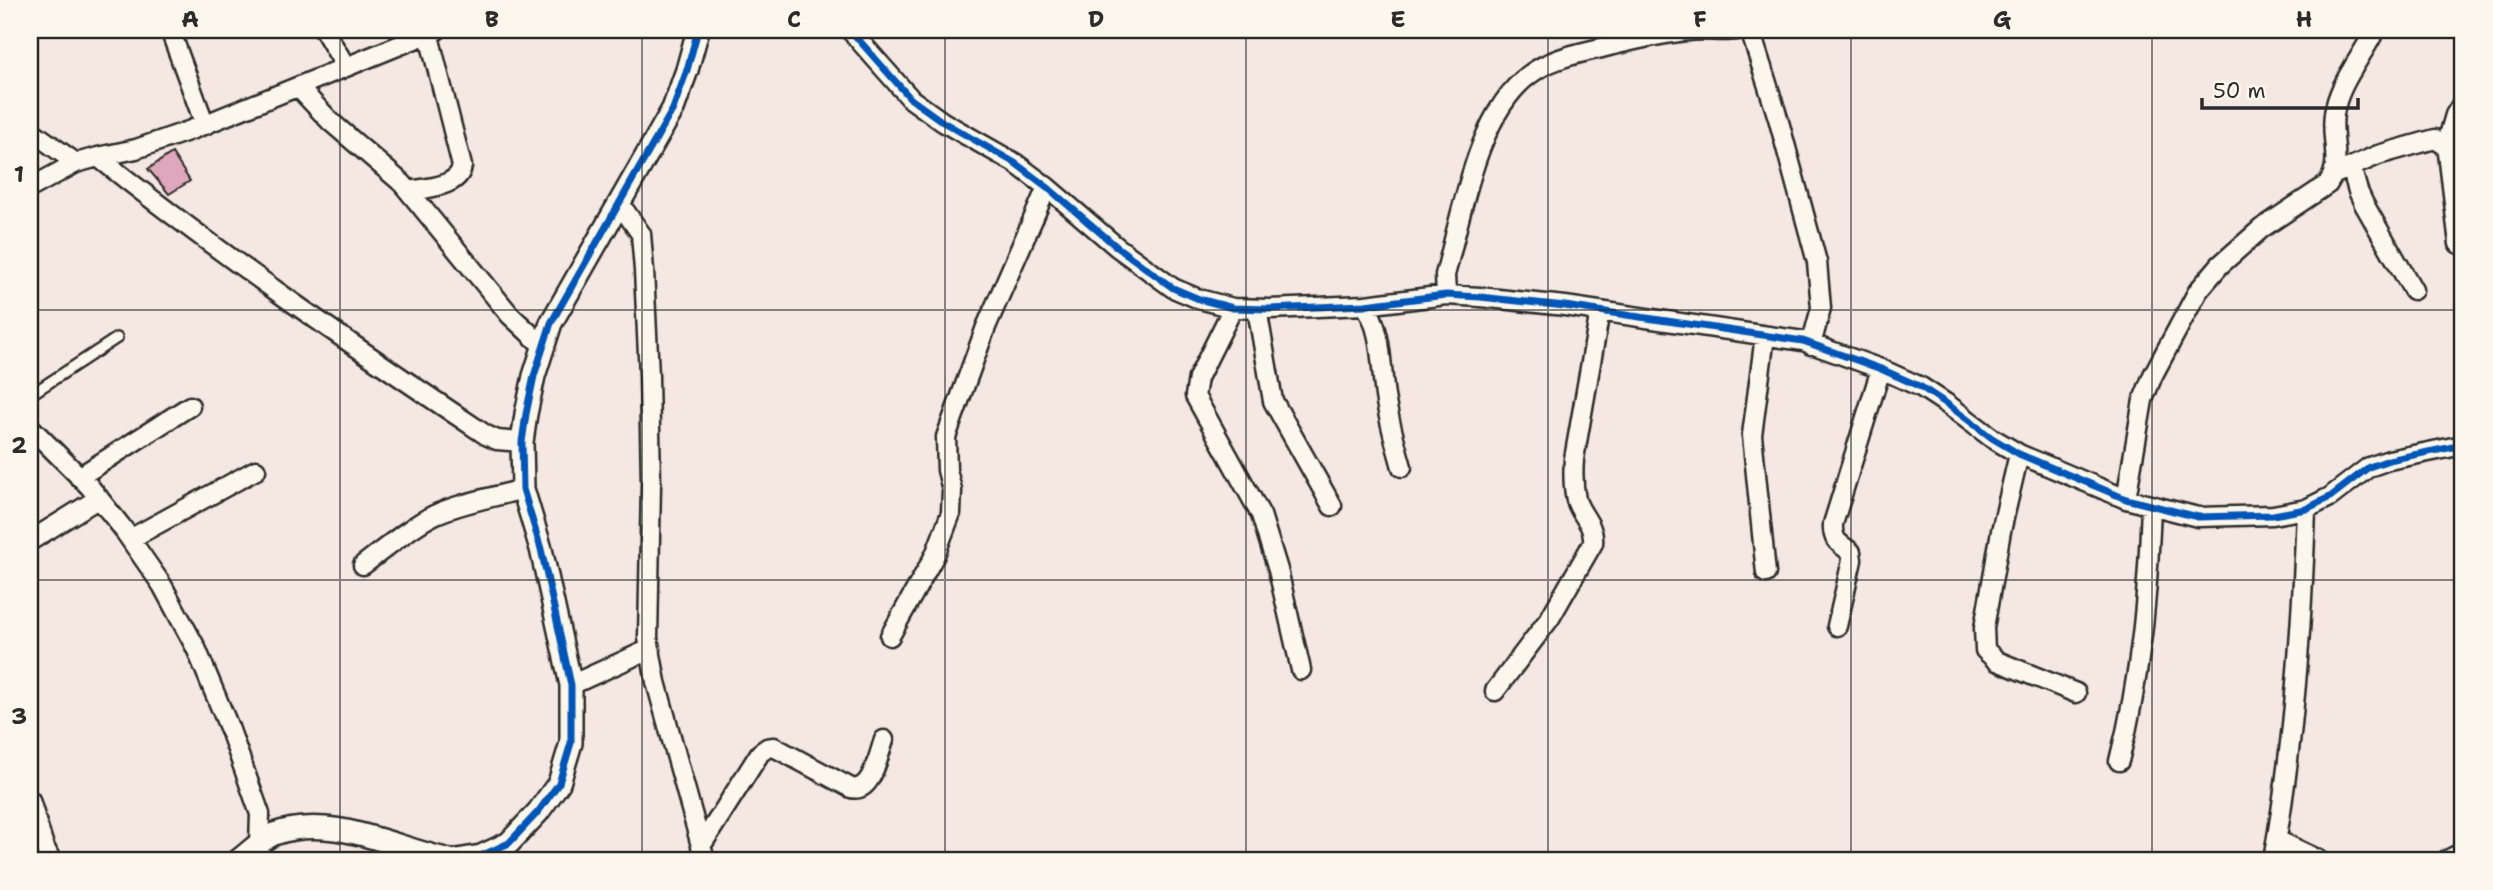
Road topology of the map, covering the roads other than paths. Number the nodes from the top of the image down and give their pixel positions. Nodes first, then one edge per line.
1 (170, 30) edge
2 (324, 30) edge
3 (698, 30) edge
4 (850, 30) edge
5 (1737, 30) edge
6 (1750, 30) edge
7 (2375, 30) edge
8 (433, 31) edge
9 (1626, 36) edge
10 (346, 67) junction
11 (298, 87) junction
12 (2463, 102) edge
13 (205, 125) junction
14 (30, 130) edge
15 (2446, 146) junction
16 (98, 157) junction
17 (76, 163) junction
18 (2343, 170) junction
19 (1047, 187) junction
20 (30, 188) edge
21 (409, 191) junction
22 (620, 204) junction
23 (2459, 244) dead end
24 (2413, 290) dead end
25 (1446, 295) junction
26 (1366, 305) junction
27 (1233, 308) junction
28 (1257, 309) junction
29 (1600, 311) junction
30 (1765, 336) junction
31 (117, 338) dead end
32 (542, 345) junction
33 (1811, 345) junction
34 (1881, 369) junction
35 (30, 395) edge
36 (190, 406) dead end
37 (30, 428) edge
38 (522, 442) junction
39 (2463, 445) edge
40 (2019, 454) junction
41 (1402, 467) dead end
42 (256, 470) dead end
43 (79, 477) junction
44 (523, 489) junction
45 (99, 499) junction
46 (2126, 499) junction
47 (2151, 505) junction
48 (1332, 506) dead end
49 (2306, 509) junction
50 (130, 539) junction
51 (30, 541) edge
52 (363, 565) dead end
53 (1766, 573) dead end
54 (1837, 626) dead end
55 (890, 636) dead end
56 (650, 649) junction
57 (1301, 670) dead end
58 (571, 685) junction
59 (1495, 691) dead end
60 (2076, 693) dead end
61 (884, 740) dead end
62 (2119, 761) dead end
63 (30, 800) edge
64 (2277, 840) junction
65 (259, 844) junction
66 (2463, 852) edge
67 (703, 853) edge
68 (51, 860) edge
69 (239, 860) edge
70 (450, 860) edge
71 (457, 860) edge
72 (2273, 860) edge
73 (2319, 860) edge
74 (2447, 860) edge

1 - 13 street
2 - 10 street
3 - 22 street
4 - 19 street
5 - 9 street
6 - 33 street
7 - 18 street
8 - 10 street
8 - 21 street
9 - 25 street
10 - 11 street
11 - 13 street
11 - 21 street
12 - 15 street
13 - 16 street
14 - 17 street
15 - 18 street
15 - 23 street
16 - 17 street
16 - 38 street
17 - 20 street
18 - 24 street
18 - 46 street
19 - 27 street
19 - 55 street
21 - 32 street
22 - 32 street
22 - 56 street
25 - 26 street
25 - 29 street
26 - 28 street
26 - 41 street
27 - 28 street
27 - 57 street
28 - 48 street
29 - 30 street
29 - 59 street
30 - 33 street
30 - 53 street
31 - 35 lane
32 - 38 street
33 - 34 street
34 - 40 street
34 - 54 street
36 - 43 street
37 - 43 street
38 - 44 street
39 - 49 street
40 - 46 street
40 - 60 street
42 - 50 street
43 - 45 street
44 - 52 street
44 - 58 street
45 - 50 street
45 - 51 street
46 - 47 street
47 - 49 street
47 - 62 street
49 - 64 street
50 - 65 street
56 - 58 street
56 - 67 street
58 - 71 street
61 - 67 street
63 - 68 street
64 - 72 street
64 - 73 street
65 - 69 street
65 - 70 street
66 - 74 street

